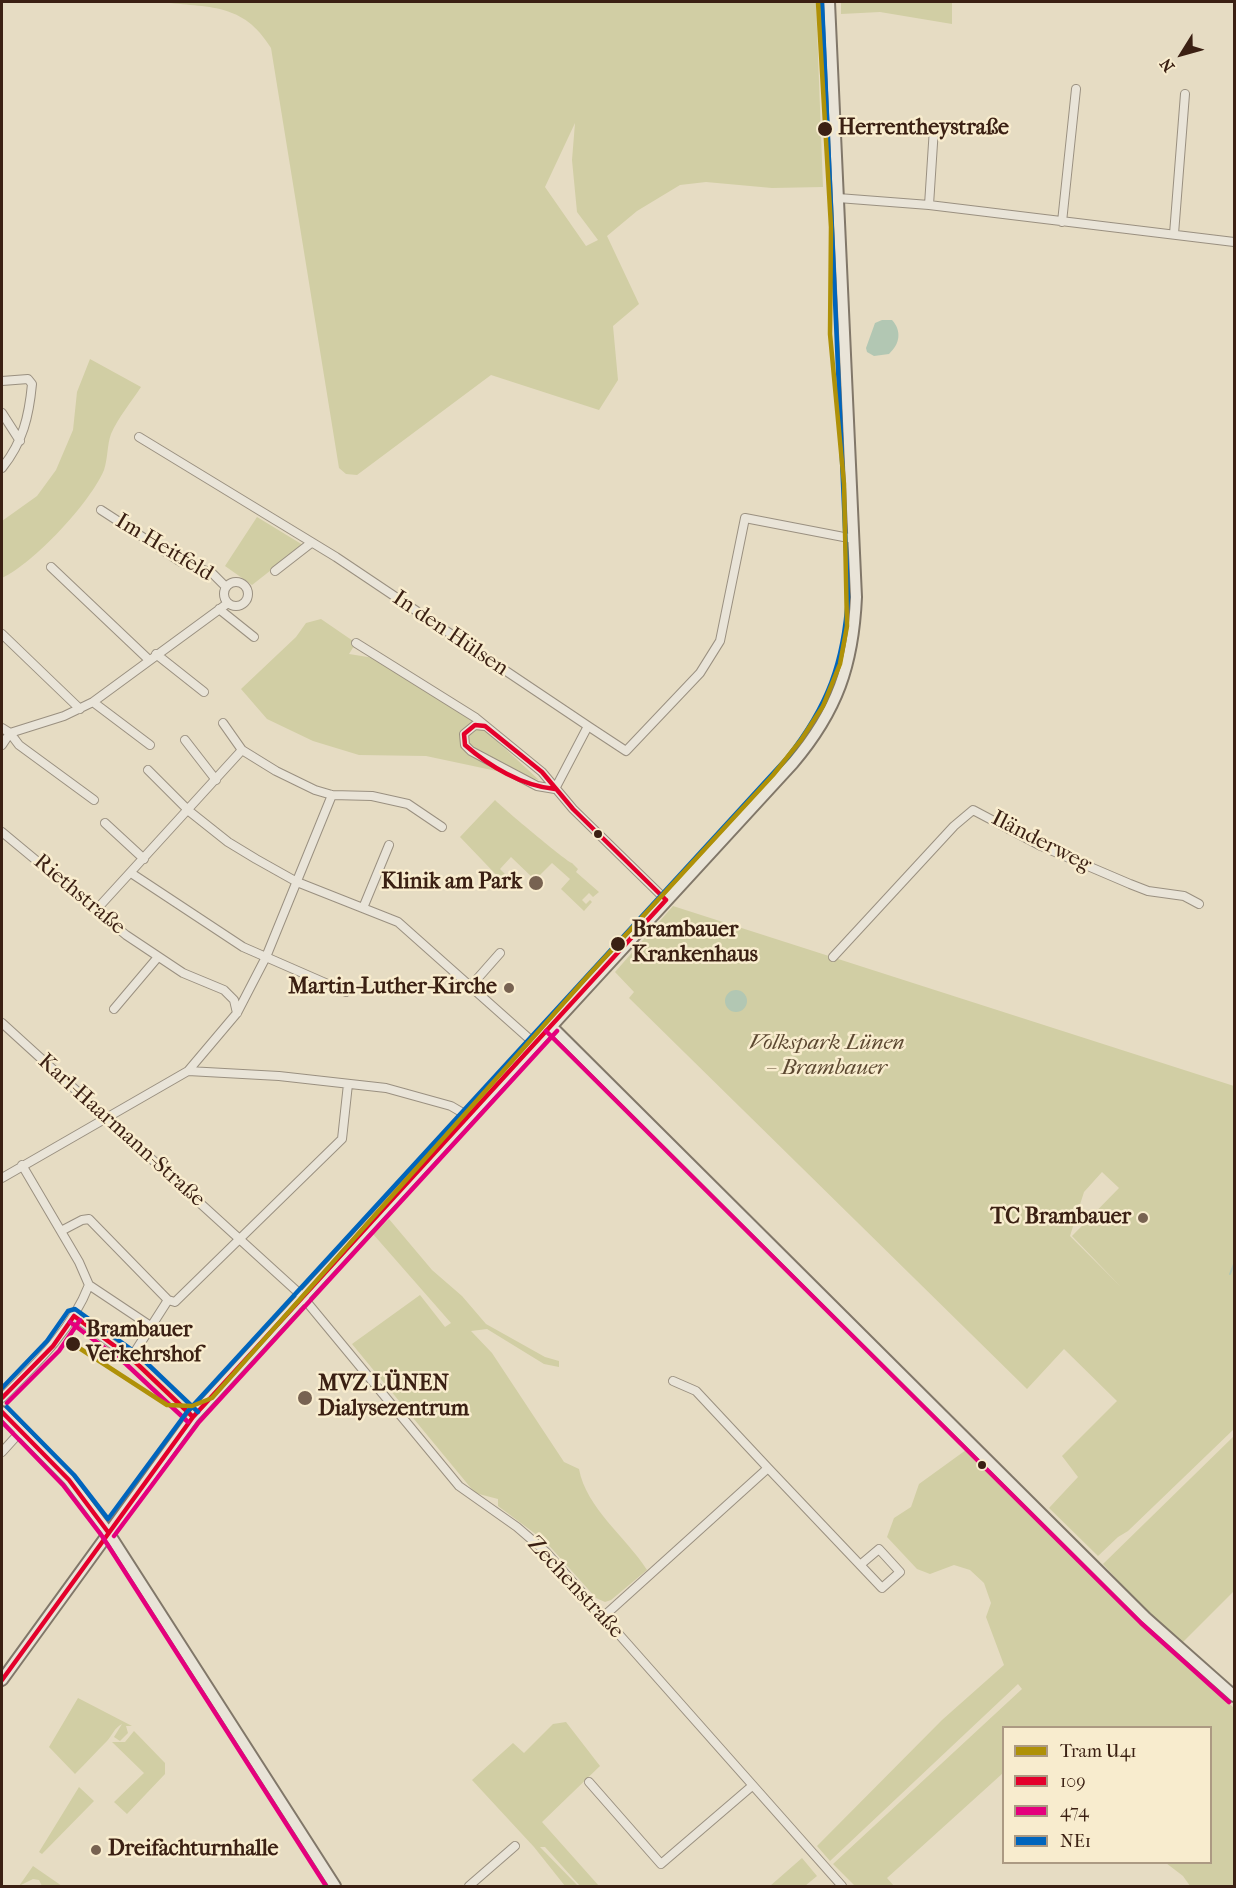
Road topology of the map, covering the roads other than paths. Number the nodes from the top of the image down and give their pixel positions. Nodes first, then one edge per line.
1 (829, 2) edge
2 (1076, 90) dead end
3 (1185, 94) dead end
4 (934, 128) dead end
5 (838, 198) junction
6 (929, 205) junction
7 (1062, 222) junction
8 (1173, 234) junction
9 (1234, 242) edge
10 (2, 381) edge
11 (2, 413) edge
12 (139, 437) dead end
13 (20, 441) junction
14 (2, 468) edge
15 (101, 510) dead end
16 (854, 539) junction
17 (312, 543) junction
18 (51, 567) dead end
19 (275, 571) dead end
20 (226, 586) junction
21 (228, 603) junction
22 (219, 609) junction
23 (2, 634) edge
24 (254, 637) dead end
25 (356, 643) dead end
26 (156, 654) junction
27 (148, 659) junction
28 (204, 692) dead end
29 (93, 702) junction
30 (81, 709) junction
31 (222, 723) dead end
32 (485, 726) junction
33 (588, 726) junction
34 (2, 728) edge
35 (10, 733) junction
36 (185, 741) dead end
37 (2, 745) edge
38 (150, 745) dead end
39 (242, 750) junction
40 (148, 770) dead end
41 (216, 780) junction
42 (555, 789) junction
43 (332, 795) junction
44 (94, 800) dead end
45 (189, 811) junction
46 (105, 823) dead end
47 (442, 827) dead end
48 (2, 832) edge
49 (389, 845) dead end
50 (144, 859) junction
51 (131, 873) junction
52 (297, 882) junction
53 (666, 900) junction
54 (1199, 904) dead end
55 (363, 908) junction
56 (96, 910) junction
57 (500, 953) dead end
58 (158, 957) junction
59 (266, 957) junction
60 (833, 957) dead end
61 (470, 987) junction
62 (346, 992) dead end
63 (114, 1009) dead end
64 (237, 1013) junction
65 (2, 1023) edge
66 (551, 1026) junction
67 (534, 1043) junction
68 (188, 1071) junction
69 (348, 1084) junction
70 (468, 1116) junction
71 (108, 1118) junction
72 (22, 1165) junction
73 (2, 1178) edge
74 (61, 1231) junction
75 (240, 1239) junction
76 (89, 1285) junction
77 (303, 1297) junction
78 (172, 1301) junction
79 (74, 1316) junction
80 (152, 1327) junction
81 (672, 1381) dead end
82 (2, 1398) edge
83 (2, 1412) edge
84 (21, 1431) junction
85 (2, 1452) edge
86 (768, 1468) junction
87 (108, 1532) junction
88 (860, 1565) junction
89 (603, 1617) junction
90 (2, 1680) edge
91 (1234, 1696) edge
92 (589, 1782) dead end
93 (752, 1785) junction
94 (515, 1846) dead end
95 (335, 1887) edge
96 (469, 1887) edge
97 (842, 1887) edge

1 - 5 main road
2 - 7 street
3 - 8 street
4 - 6 street
5 - 6 street
5 - 16 main road
6 - 7 street
7 - 8 street
8 - 9 street
10 - 13 street
11 - 13 street
12 - 17 street, In den Hülsen
13 - 14 street
15 - 20 street, Im Heitfeld
16 - 33 street, In den Hülsen
16 - 53 main road
17 - 19 street
17 - 33 street, In den Hülsen
18 - 27 street
20 - 21 street, Im Heitfeld
20 - 21 street, Im Heitfeld
21 - 22 street, Im Heitfeld
22 - 24 street, Im Heitfeld
22 - 26 street, Im Heitfeld
23 - 30 street
25 - 32 street
26 - 27 street, Im Heitfeld
26 - 28 street
27 - 29 street, Im Heitfeld
29 - 30 street, Im Heitfeld
29 - 38 street
30 - 35 street, Im Heitfeld
31 - 39 street
32 - 42 street
32 - 42 street
33 - 42 street
34 - 35 street
35 - 37 street
35 - 44 street
36 - 41 street
39 - 41 street
39 - 43 street
40 - 45 street
41 - 45 street
42 - 53 street
43 - 47 street
43 - 52 street
45 - 50 street
45 - 52 street
46 - 50 street
48 - 56 street, Riethstraße
49 - 55 street
50 - 51 street
51 - 56 street
51 - 59 street
52 - 55 street
52 - 59 street
53 - 66 main road
54 - 60 street, Iländerweg
55 - 61 street
56 - 58 street, Riethstraße
57 - 61 street
58 - 63 street
58 - 64 street, Riethstraße
59 - 62 street
59 - 64 street
61 - 67 street
64 - 68 street
65 - 71 street, Karl-Haarmann-Straße
66 - 67 main road
66 - 91 main road
67 - 70 main road
68 - 69 street
68 - 71 street
69 - 70 street
69 - 75 street
70 - 77 main road
71 - 72 street
71 - 75 street, Karl-Haarmann-Straße
72 - 73 street
72 - 74 street
74 - 76 street
74 - 78 street
75 - 77 street, Karl-Haarmann-Straße
75 - 78 street
76 - 79 street
76 - 80 street
77 - 87 main road
77 - 89 street, Zechenstraße
78 - 80 street
79 - 80 street
79 - 82 street
81 - 86 street
83 - 84 main road
84 - 85 street
84 - 87 main road
86 - 88 street
86 - 89 street
87 - 90 main road
87 - 95 main road
88 - 88 street
89 - 93 street, Zechenstraße
92 - 93 street
93 - 97 street, Zechenstraße
94 - 96 street

